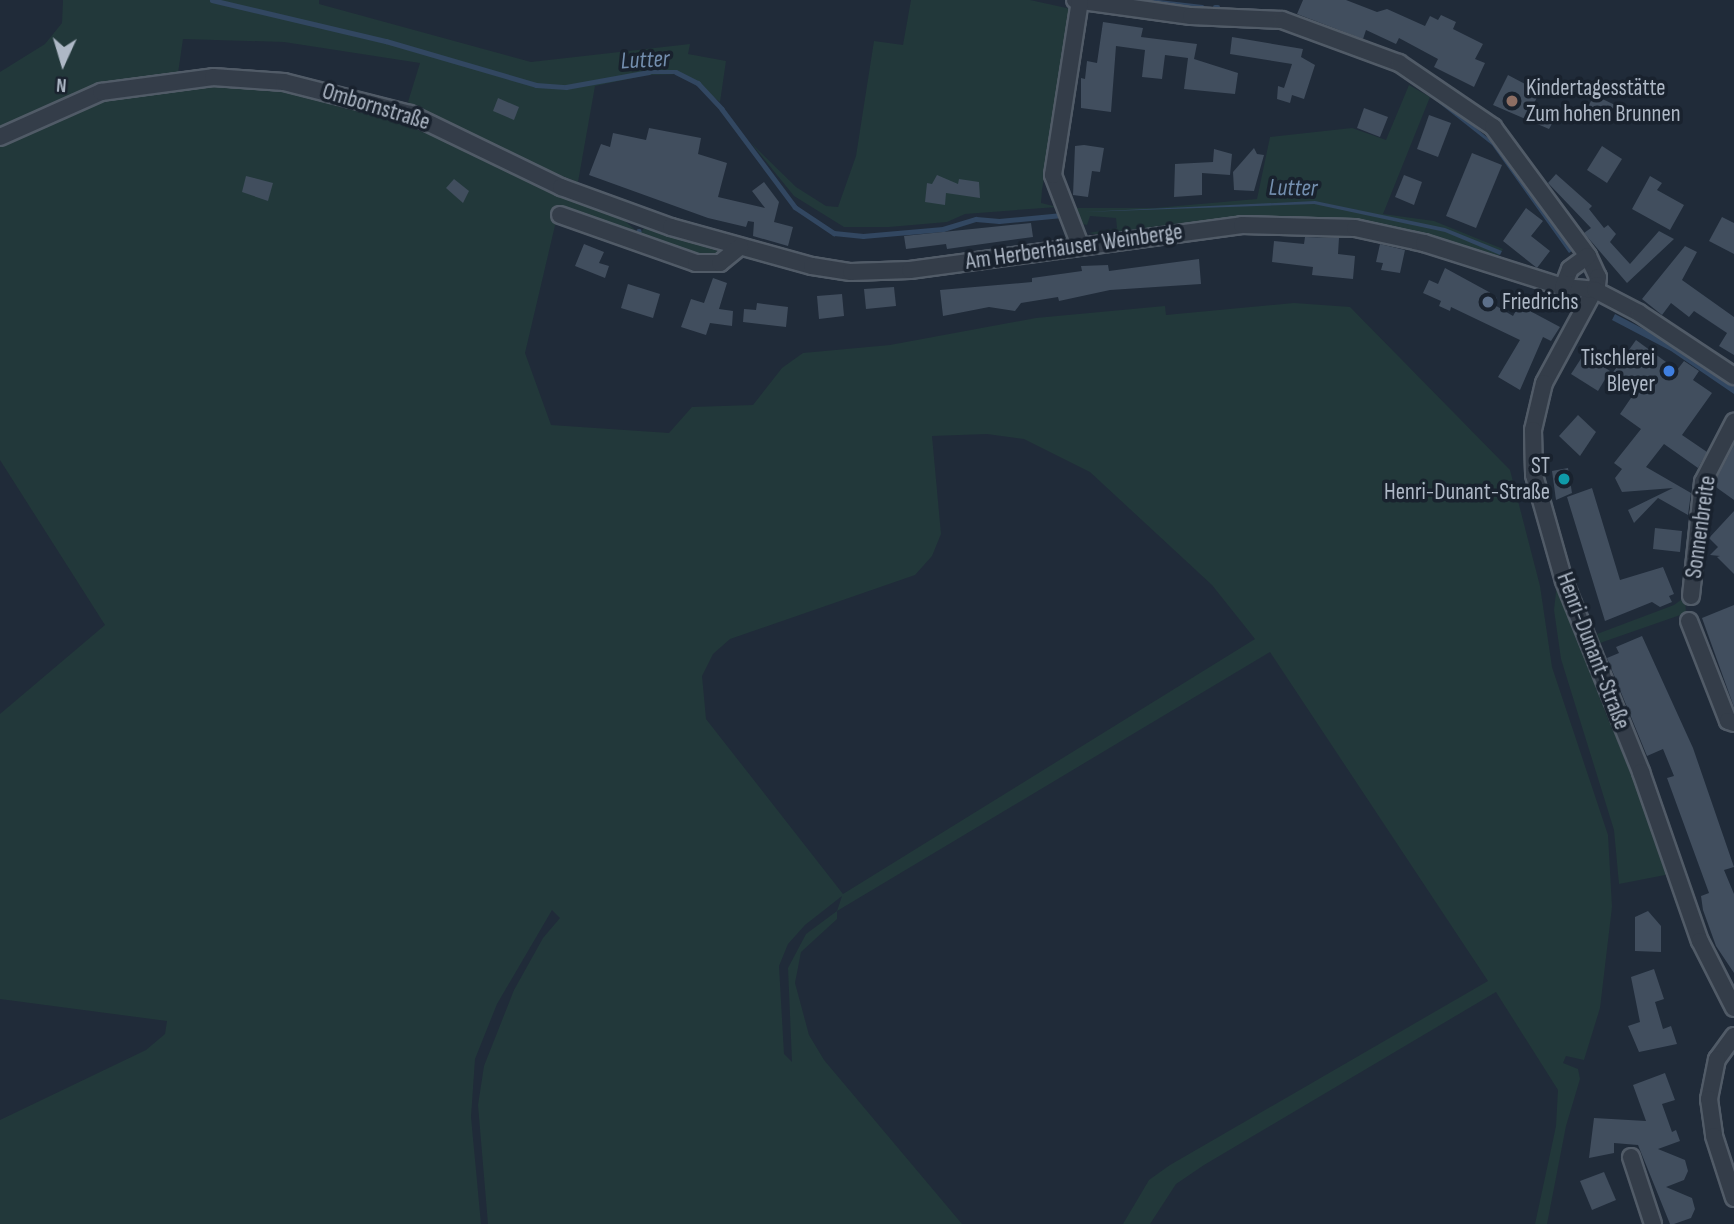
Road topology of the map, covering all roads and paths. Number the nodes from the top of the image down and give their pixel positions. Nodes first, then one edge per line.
1 (1077, 0) edge
2 (1254, 0) edge
3 (1253, 17) junction
4 (0, 137) edge
5 (560, 215) dead end
6 (1080, 245) junction
7 (740, 247) junction
8 (1588, 256) junction
9 (1563, 287) junction
10 (1595, 290) junction
11 (1734, 376) edge
12 (1734, 422) edge
13 (1691, 596) dead end
14 (1689, 621) dead end
15 (1734, 723) edge
16 (1734, 1008) edge
17 (1734, 1036) edge
18 (1631, 1157) dead end
19 (1734, 1198) edge
20 (1653, 1224) edge

1 - 3 street
1 - 6 street
2 - 3 street
3 - 8 street
4 - 7 street, Ombornstraße
5 - 7 street
6 - 7 street, Am Herberhäuser Weinberge
6 - 9 street, Am Herberhäuser Weinberge
8 - 9 street
8 - 10 street
9 - 10 street, Am Herberhäuser Weinberge
10 - 11 street
10 - 16 street, Henri-Dunant-Straße
12 - 13 street, Sonnenbreite
14 - 15 street
17 - 19 street
18 - 20 street

